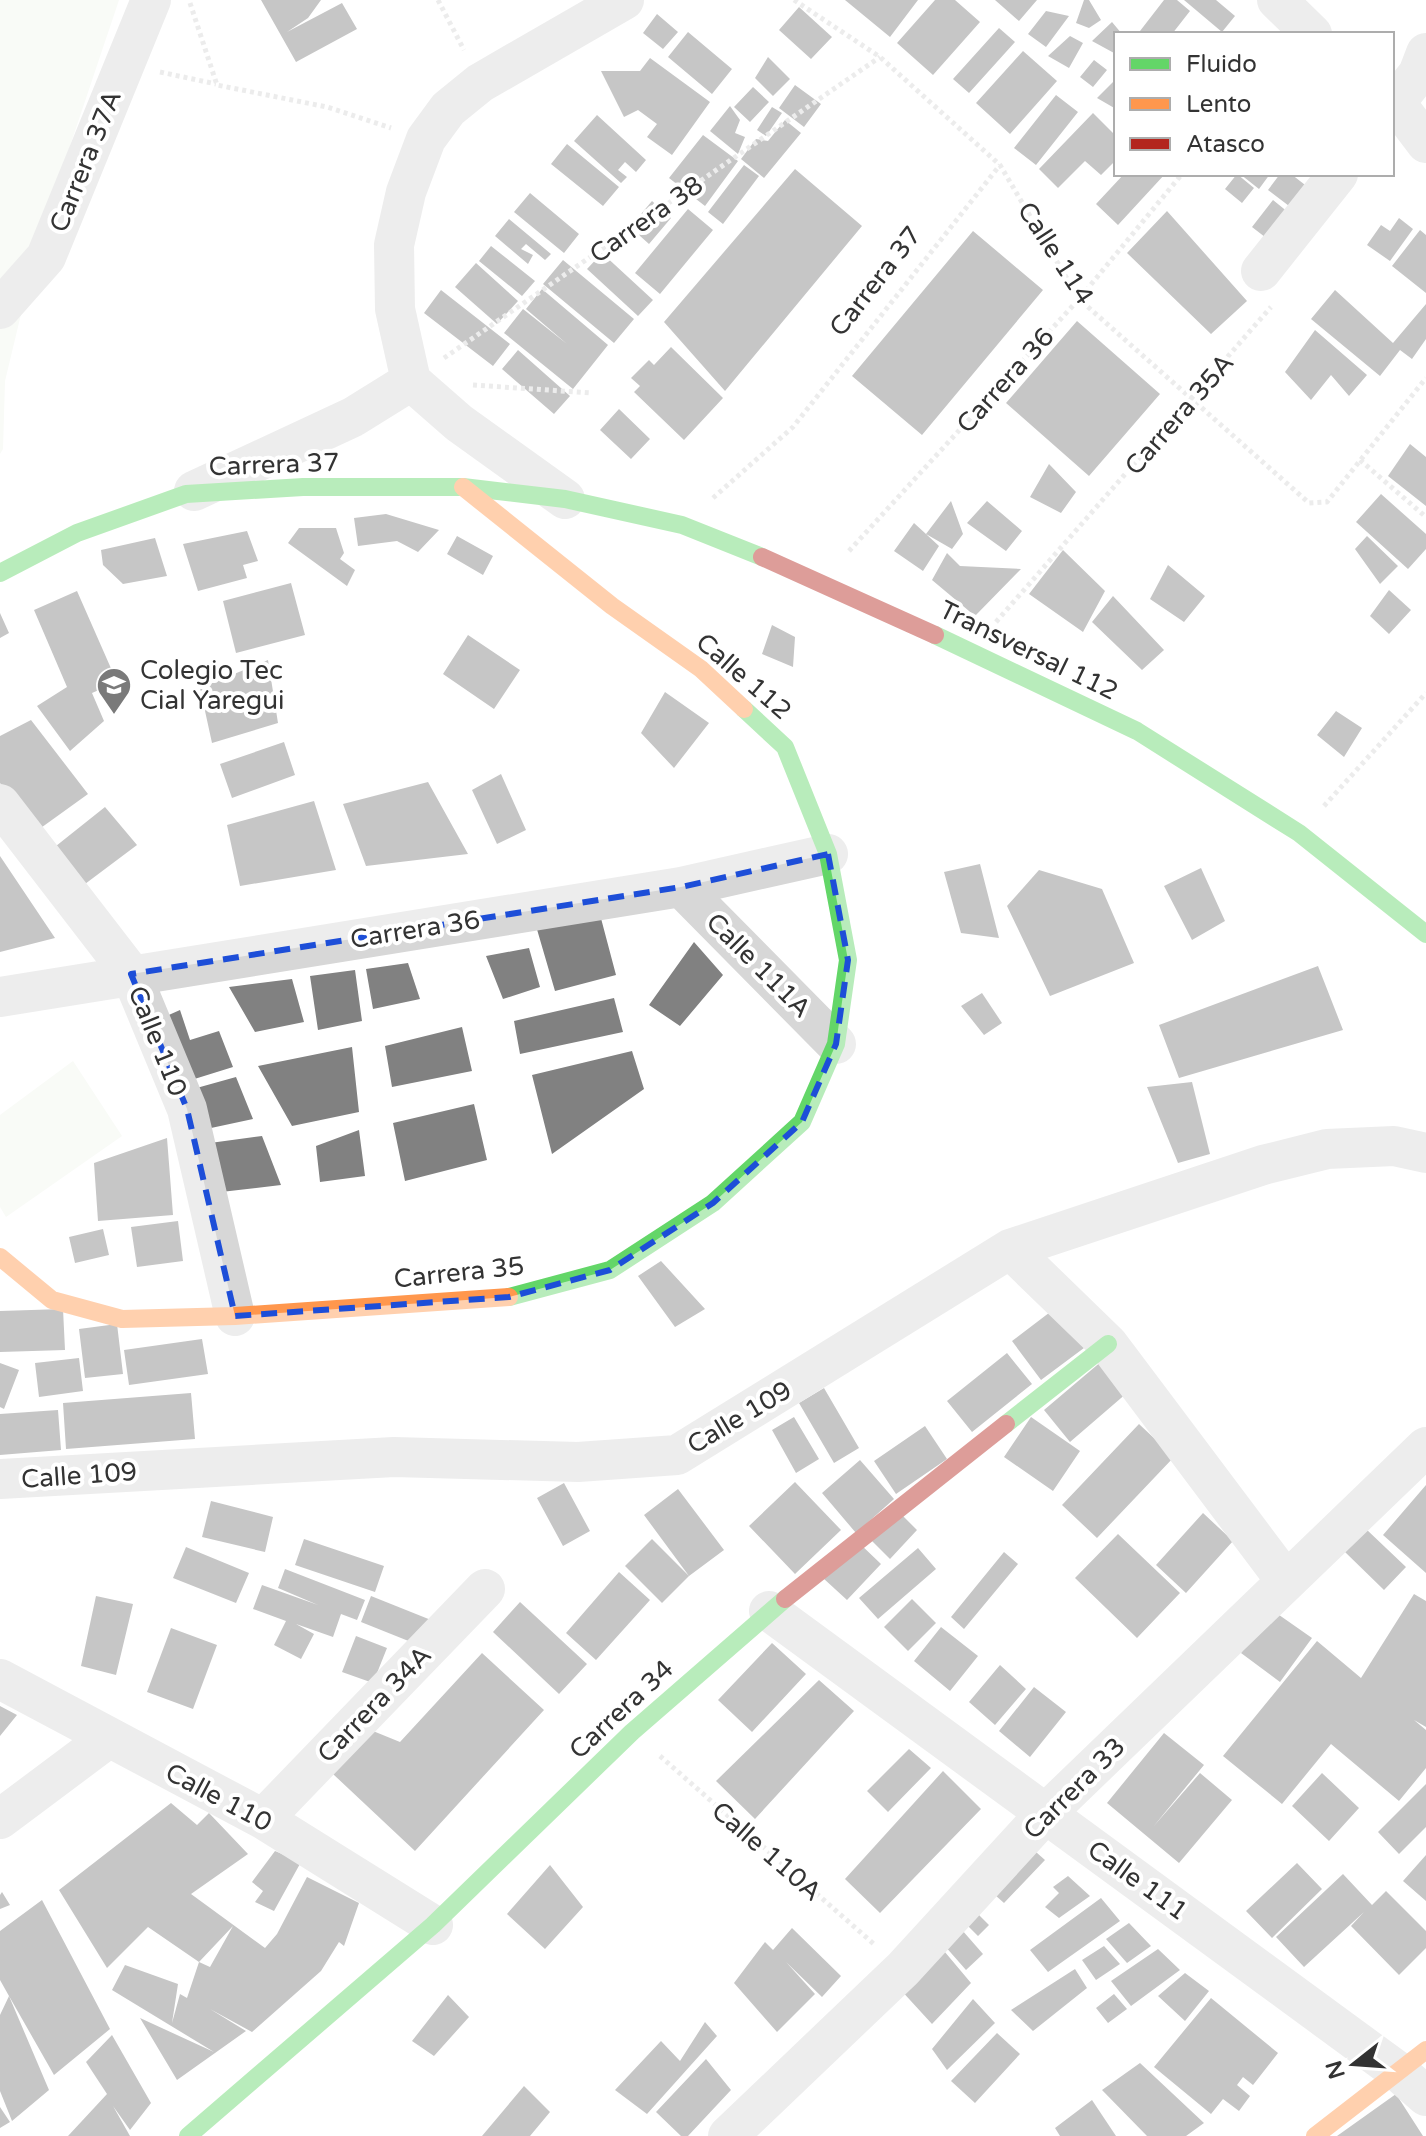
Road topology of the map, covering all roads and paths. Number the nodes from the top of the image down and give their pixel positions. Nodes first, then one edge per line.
1 (151, 0) edge
2 (190, 0) edge
3 (438, 0) edge
4 (624, 0) edge
5 (794, 0) edge
6 (1277, 0) edge
7 (1310, 32) edge
8 (1426, 53) edge
9 (880, 57) junction
10 (124, 64) junction
11 (480, 83) junction
12 (217, 85) junction
13 (1394, 101) edge
14 (1394, 103) edge
15 (426, 139) junction
16 (1426, 143) edge
17 (1000, 165) junction
18 (1180, 176) edge
19 (1337, 176) edge
20 (1267, 288) joint
21 (1079, 299) junction
22 (0, 309) edge
23 (1426, 378) edge
24 (411, 381) junction
25 (472, 385) dead end
26 (592, 393) dead end
27 (1194, 399) junction
28 (1360, 460) junction
29 (463, 487) junction
30 (186, 494) junction
31 (565, 499) junction
32 (1426, 517) edge
33 (682, 525) junction
34 (0, 573) edge
35 (822, 581) junction
36 (972, 650) junction
37 (1426, 693) edge
38 (0, 804) edge
39 (1299, 833) junction
40 (828, 854) junction
41 (681, 887) junction
42 (1426, 934) edge
43 (131, 974) junction
44 (0, 997) edge
45 (836, 1044) junction
46 (1426, 1153) edge
47 (1010, 1249) junction
48 (0, 1257) edge
49 (235, 1316) junction
50 (1108, 1344) junction
51 (1426, 1447) edge
52 (0, 1479) edge
53 (1286, 1581) junction
54 (485, 1589) dead end
55 (769, 1611) junction
56 (0, 1679) edge
57 (632, 1732) junction
58 (107, 1739) junction
59 (1046, 1813) junction
60 (0, 1819) edge
61 (263, 1819) junction
62 (433, 1925) junction
63 (903, 1969) junction
64 (1417, 2073) edge
65 (188, 2136) edge
66 (728, 2136) edge
67 (1315, 2136) edge

1 - 10 street, Carrera 37A
2 - 12 path
3 - 11 path
4 - 11 street
5 - 9 path, Calle 114
6 - 7 street
8 - 13 street
9 - 17 path, Calle 114
9 - 24 path, Carrera 38
10 - 12 path
10 - 22 street, Carrera 37A
11 - 15 street
12 - 15 path
14 - 16 street
15 - 24 street
17 - 21 path, Calle 114
17 - 33 path, Carrera 37
18 - 21 path, Carrera 36
19 - 20 street
20 - 27 path, Carrera 35A
21 - 27 path, Calle 114
21 - 35 path, Carrera 36
23 - 28 path
24 - 30 street
24 - 31 street
25 - 26 path
27 - 28 path, Calle 114
27 - 36 path, Carrera 35A
28 - 32 path
29 - 30 street, Carrera 37
29 - 31 street, Carrera 37
29 - 40 street, Calle 112
30 - 34 street, Carrera 37
31 - 33 street, Transversal 112
33 - 35 street, Transversal 112
35 - 36 street, Transversal 112
36 - 39 street, Transversal 112
37 - 39 path
38 - 43 street, Calle 110
39 - 42 street, Transversal 112
40 - 41 street, Carrera 36
40 - 45 street, Calle 112
41 - 43 street, Carrera 36
41 - 45 street, Calle 111A
43 - 44 street, Carrera 36
43 - 49 street, Calle 110
45 - 49 street, Carrera 35
46 - 47 street, Calle 109
47 - 50 street
47 - 52 street, Calle 109
48 - 49 street, Carrera 35
50 - 53 street
50 - 55 street, Carrera 34
51 - 53 street, Carrera 33
53 - 59 street, Carrera 33
54 - 61 street, Carrera 34A
55 - 57 street, Carrera 34
55 - 59 street, Calle 111
56 - 58 street, Calle 110
57 - 62 street, Carrera 34
57 - 63 path, Calle 110A
58 - 60 street
58 - 61 street, Calle 110
59 - 63 street, Carrera 33
59 - 64 street, Calle 111
61 - 62 street, Calle 110
62 - 65 street, Carrera 34
63 - 66 street, Carrera 33
64 - 67 street

